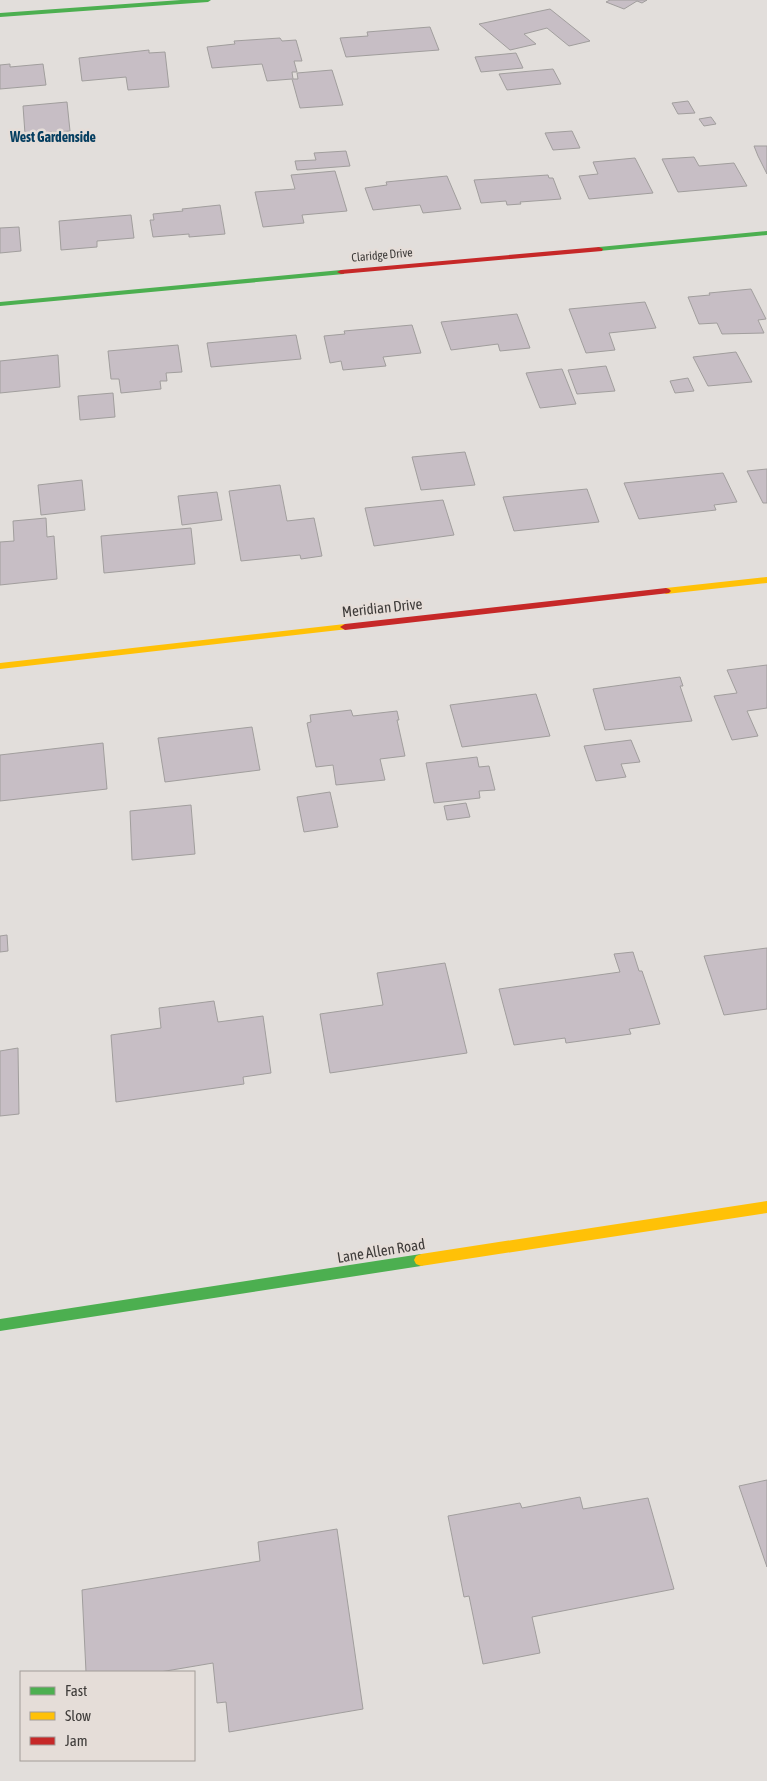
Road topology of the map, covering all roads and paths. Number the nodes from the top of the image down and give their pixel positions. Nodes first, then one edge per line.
1 (208, 0) edge
2 (0, 15) edge
3 (767, 233) edge
4 (0, 304) edge
5 (767, 580) edge
6 (0, 666) edge
7 (767, 1207) edge
8 (0, 1325) edge

1 - 2 street
3 - 4 street, Claridge Drive
5 - 6 street, Meridian Drive
7 - 8 street, Lane Allen Road

